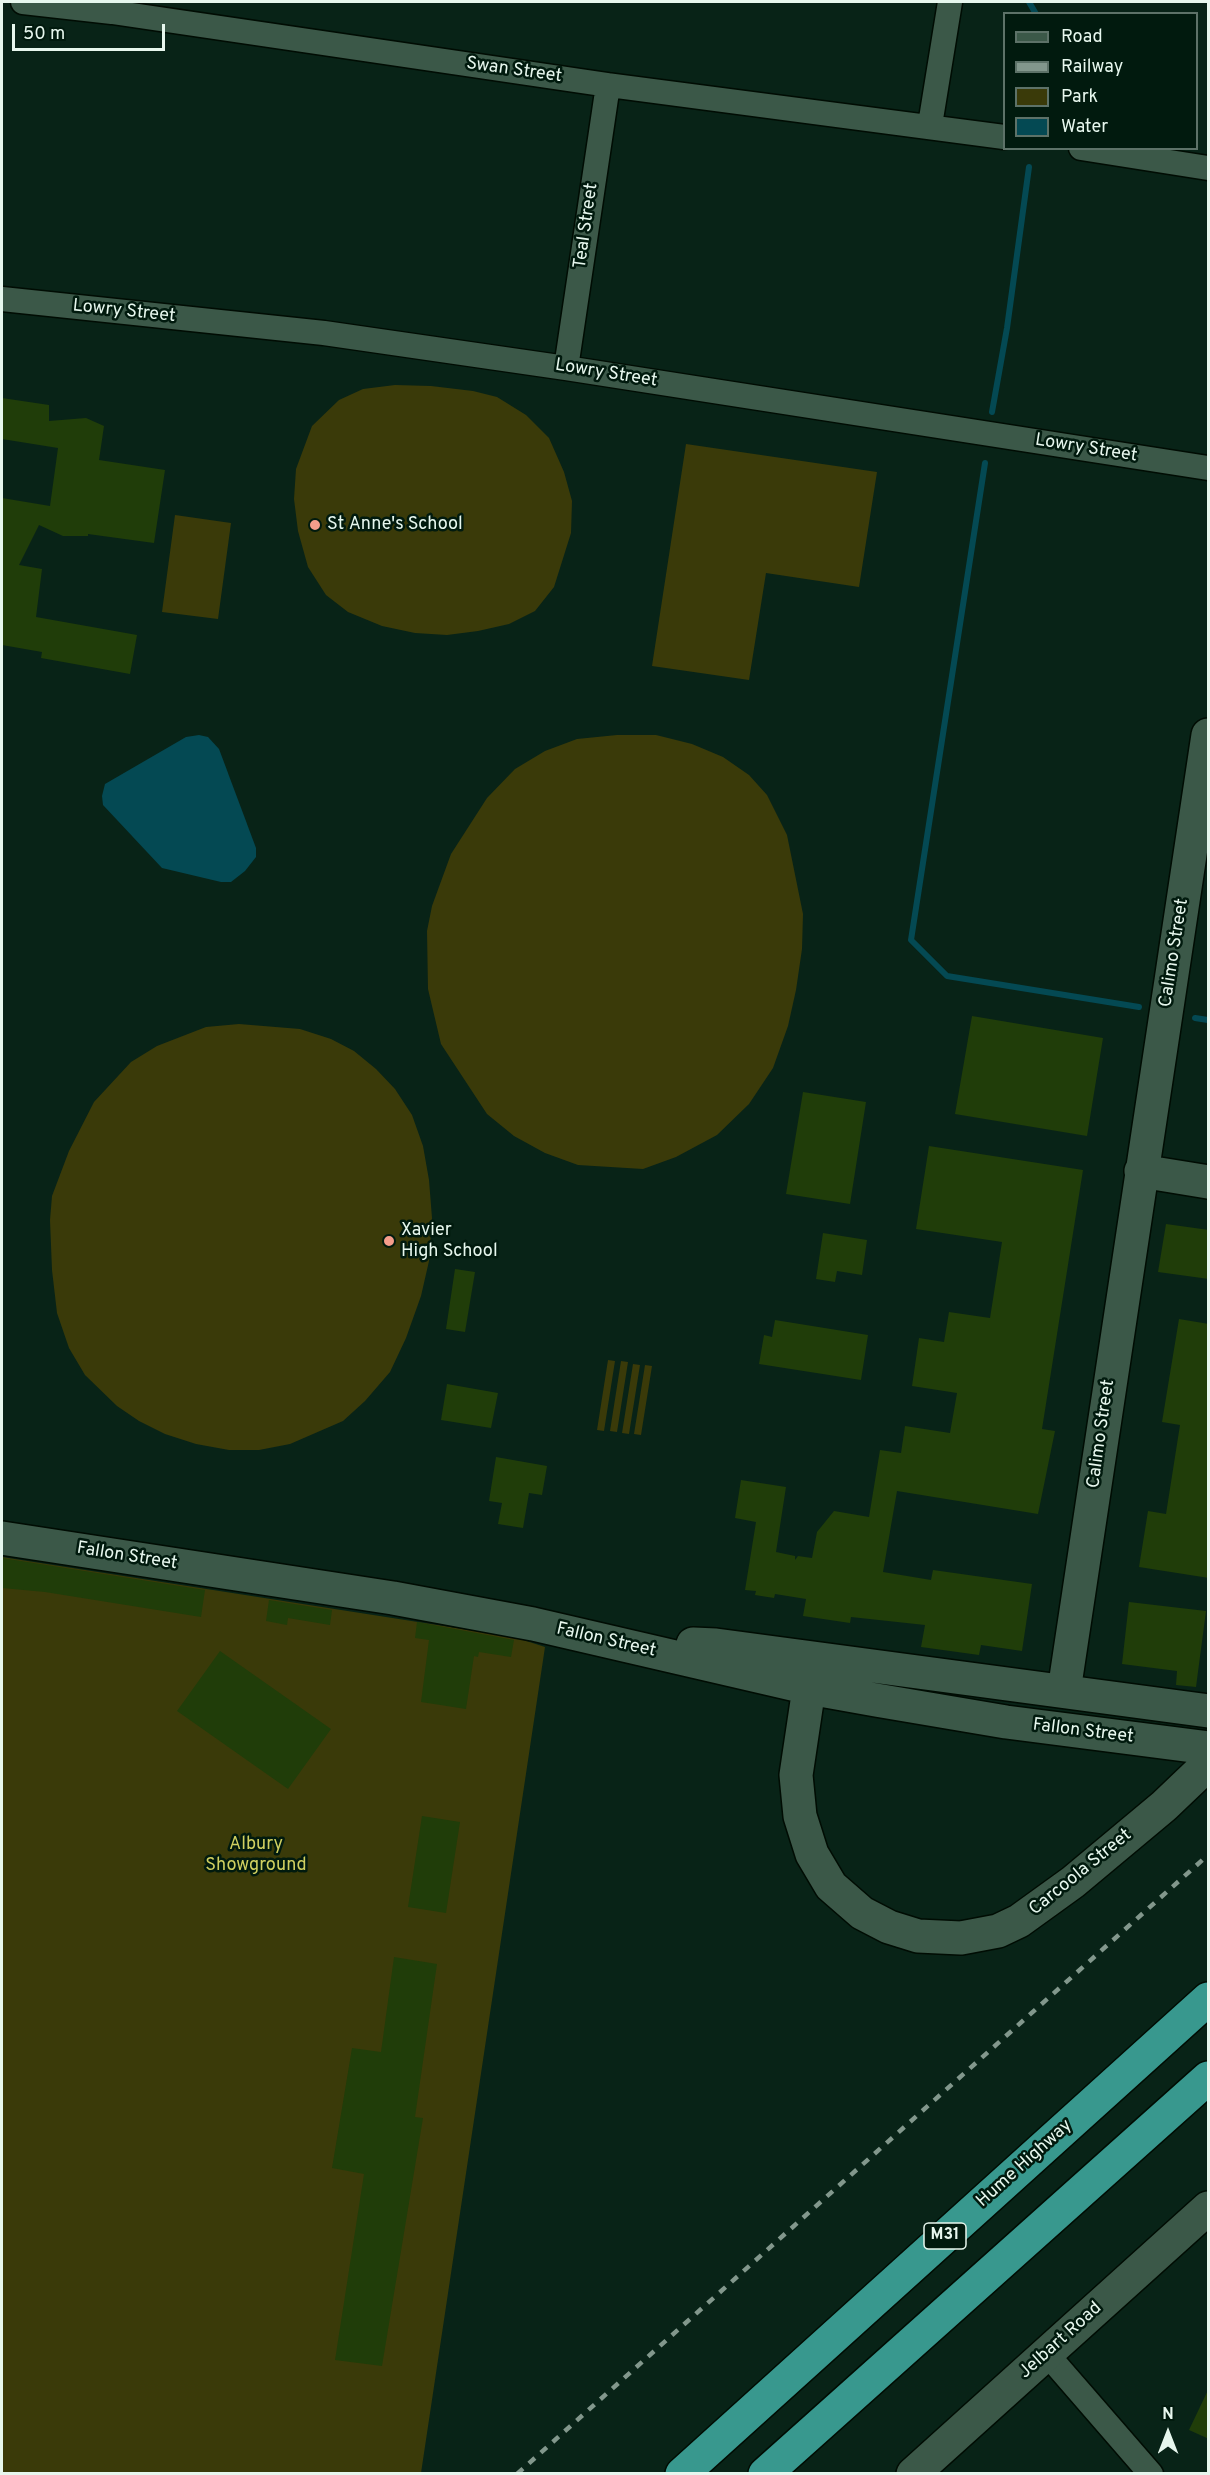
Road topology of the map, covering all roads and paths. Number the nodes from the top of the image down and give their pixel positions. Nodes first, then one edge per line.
1 (23, 2) edge
2 (950, 2) edge
3 (113, 7) edge
4 (608, 85) junction
5 (930, 126) junction
6 (1003, 137) edge
7 (1094, 150) edge
8 (1209, 168) edge
9 (2, 299) edge
10 (566, 368) junction
11 (1209, 468) edge
12 (1209, 735) edge
13 (1141, 1171) junction
14 (1209, 1182) edge
15 (2, 1538) edge
16 (620, 1644) junction
17 (809, 1688) junction
18 (1064, 1691) junction
19 (1209, 1712) edge
20 (1209, 1748) edge
21 (1209, 1764) edge
22 (1209, 1999) edge
23 (1209, 2078) edge
24 (1209, 2208) edge
25 (1046, 2353) junction
26 (682, 2474) edge
27 (765, 2474) edge
28 (913, 2474) edge
29 (1152, 2474) edge

1 - 3 street, Swan Street
2 - 5 street
3 - 4 street, Swan Street
4 - 5 street, Swan Street
4 - 10 street, Teal Street
5 - 6 street, Swan Street
7 - 8 street
9 - 10 street, Lowry Street
10 - 11 street, Lowry Street
12 - 13 street, Calimo Street
13 - 14 street
13 - 18 street, Calimo Street
15 - 16 street, Fallon Street
16 - 17 street, Fallon Street
16 - 18 street
17 - 20 street, Fallon Street
17 - 21 street, Carcoola Street
18 - 19 street
22 - 26 highway, Hume Highway / M31
23 - 27 highway
24 - 25 street, Jelbart Road
25 - 28 street, Jelbart Road
25 - 29 street

